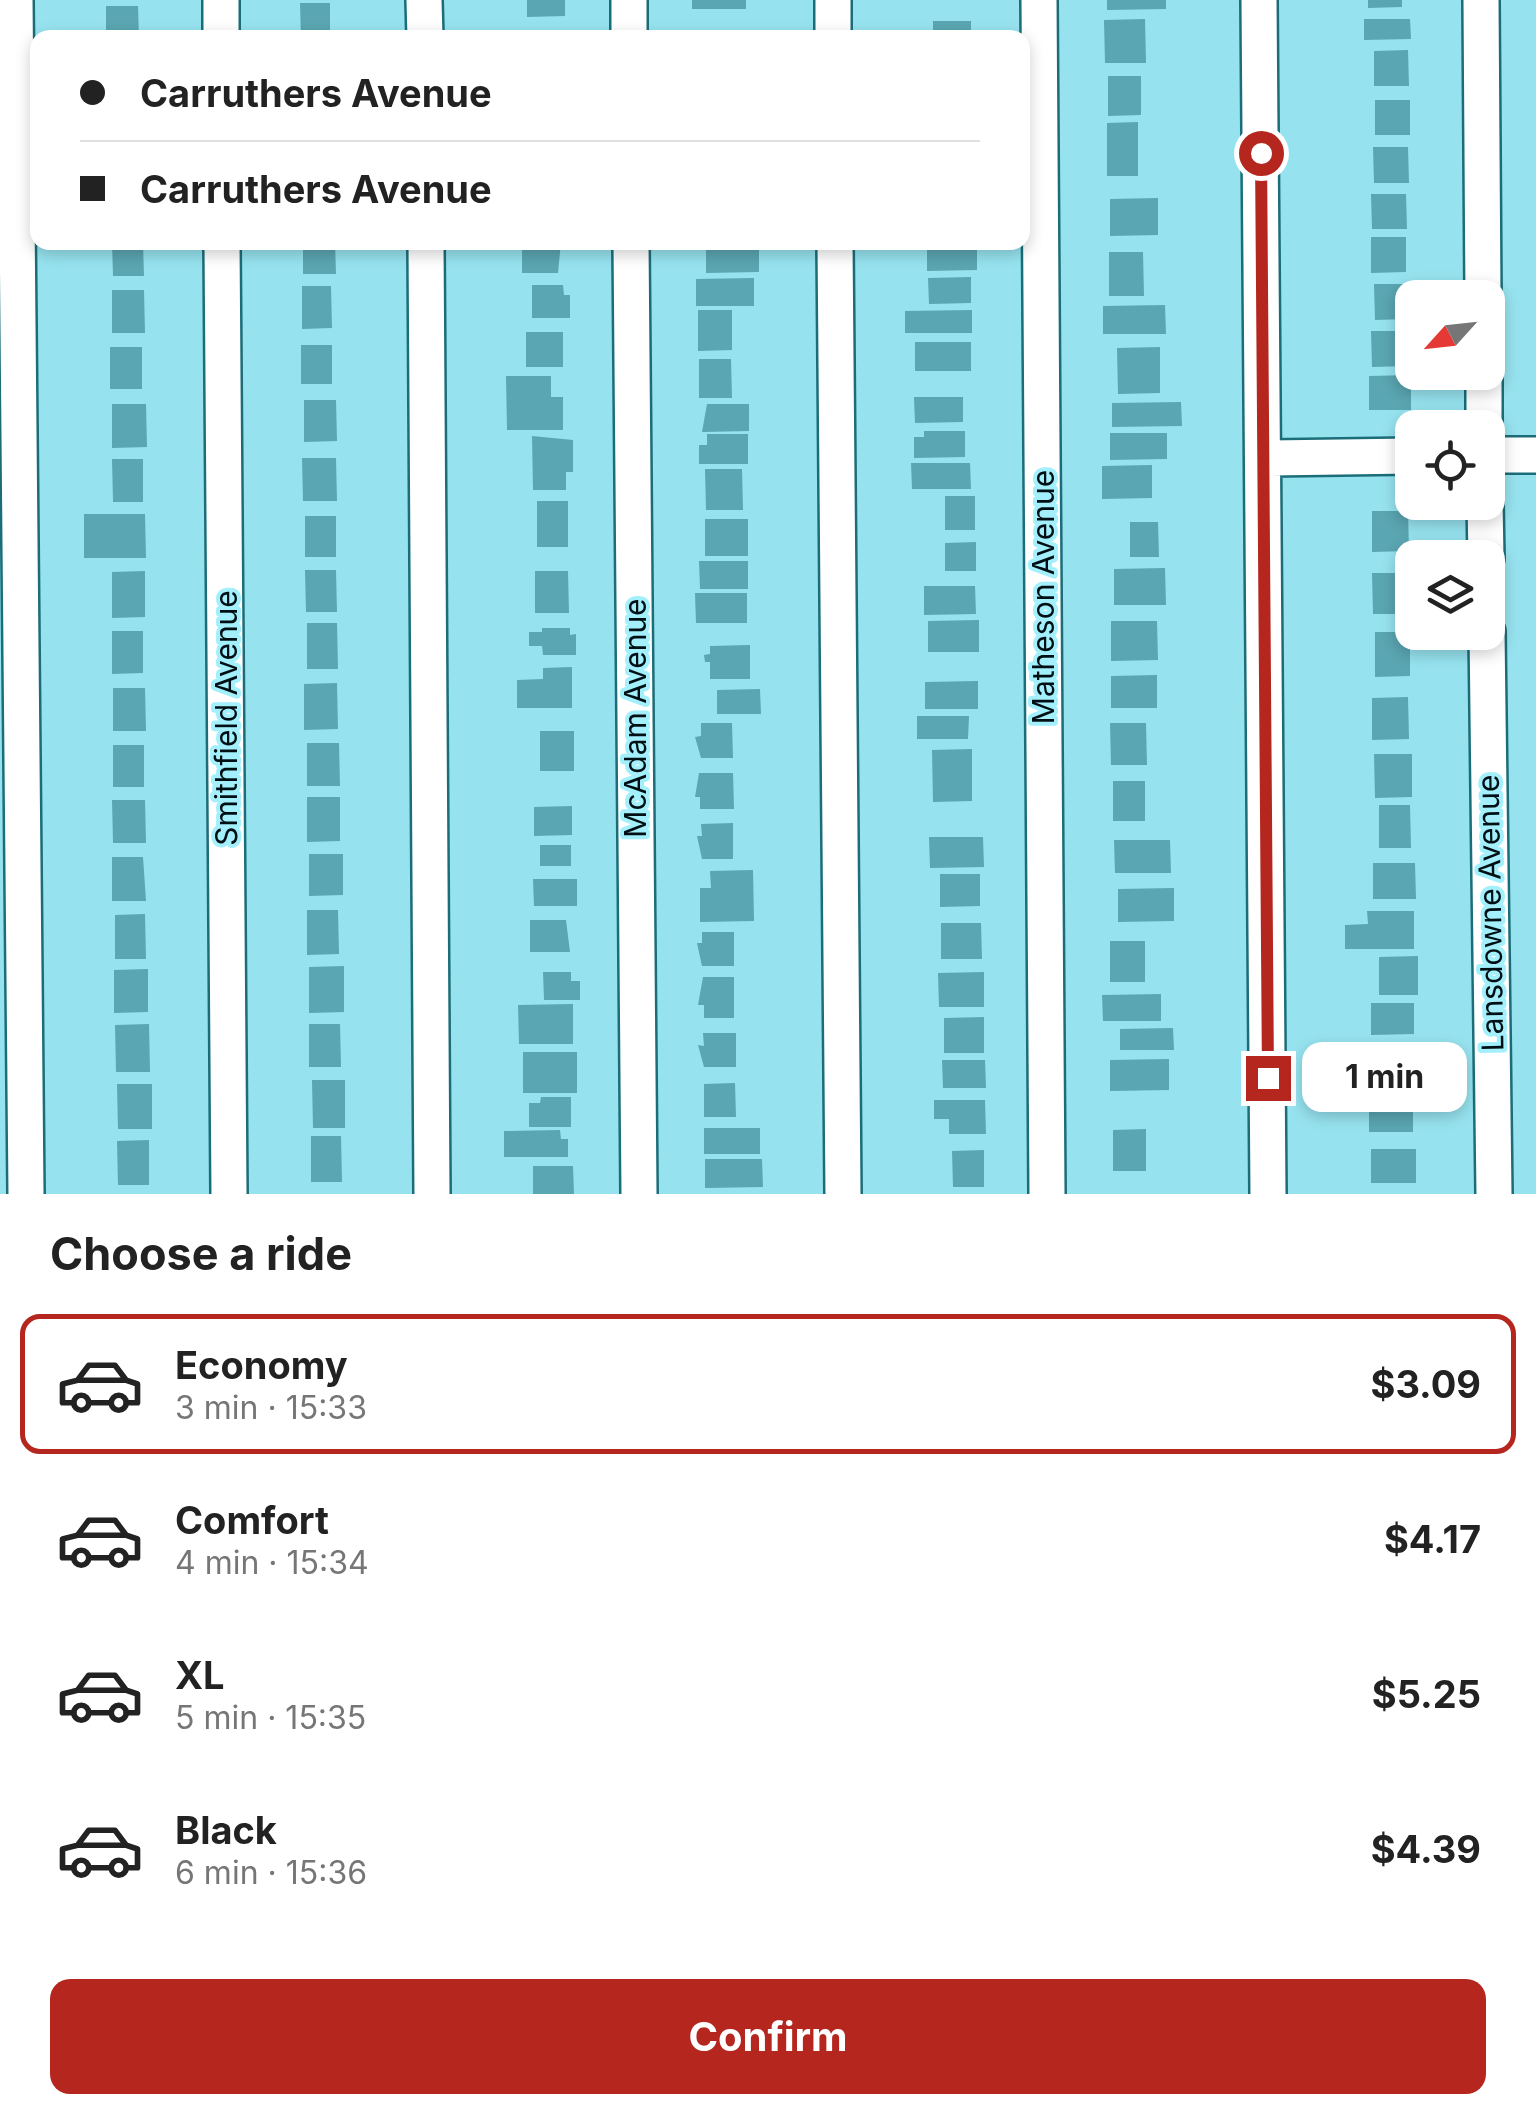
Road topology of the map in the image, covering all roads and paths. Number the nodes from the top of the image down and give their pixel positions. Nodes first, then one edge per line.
1 (15, 0) edge
2 (220, 0) edge
3 (424, 0) edge
4 (629, 0) edge
5 (832, 0) edge
6 (1039, 0) edge
7 (1259, 0) edge
8 (1481, 0) edge
9 (221, 30) edge
10 (425, 30) edge
11 (629, 30) edge
12 (833, 30) edge
13 (222, 250) edge
14 (426, 250) edge
15 (631, 250) edge
16 (835, 250) edge
17 (1483, 280) edge
18 (1505, 455) edge
19 (1536, 455) edge
20 (1395, 456) edge
21 (1263, 458) junction
22 (1487, 650) edge
23 (26, 1194) edge
24 (229, 1194) edge
25 (432, 1194) edge
26 (639, 1194) edge
27 (843, 1194) edge
28 (1047, 1194) edge
29 (1268, 1194) edge
30 (1494, 1194) edge

1 - 23 street
2 - 9 street
3 - 10 street
4 - 11 street
5 - 12 street
6 - 28 street, Matheson Avenue
7 - 21 street
8 - 17 street
13 - 24 street, Smithfield Avenue
14 - 25 street
15 - 26 street, McAdam Avenue
16 - 27 street
18 - 19 street
20 - 21 street
21 - 29 street
22 - 30 street, Lansdowne Avenue

